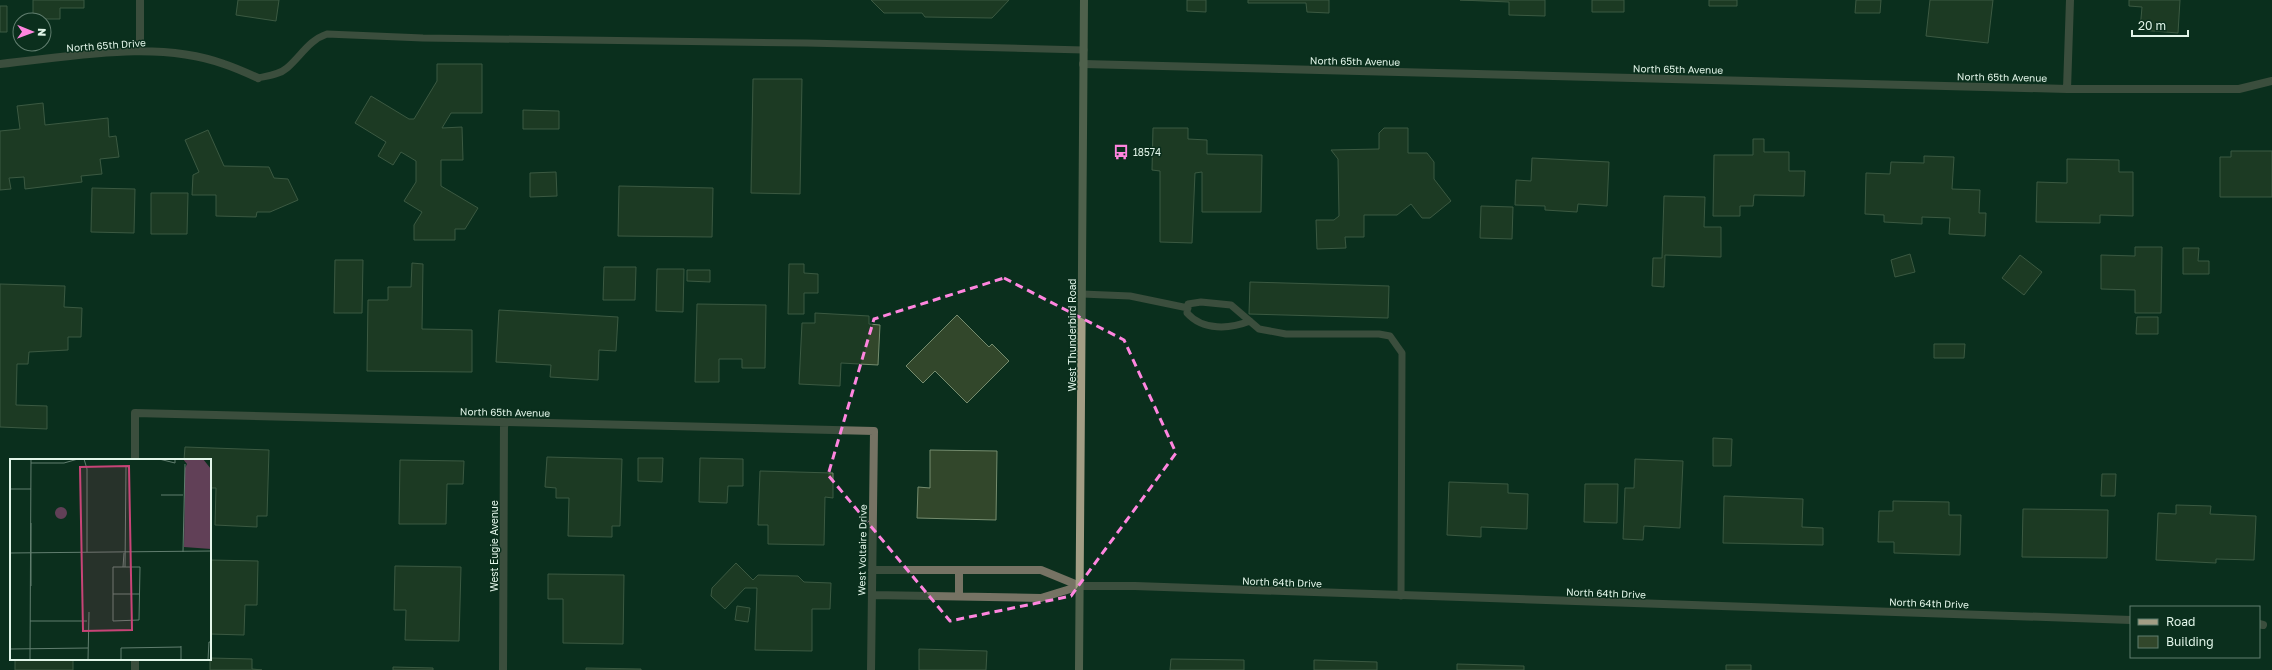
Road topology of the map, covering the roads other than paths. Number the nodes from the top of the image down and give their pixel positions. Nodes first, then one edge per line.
1 (140, 0) edge
2 (1084, 0) edge
3 (2070, 0) edge
4 (140, 50) junction
5 (1084, 50) junction
6 (0, 64) edge
7 (1083, 64) junction
8 (258, 78) joint
9 (2272, 81) edge
10 (2067, 88) junction
11 (1082, 294) junction
12 (1188, 308) junction
13 (1250, 321) junction
14 (504, 422) junction
15 (874, 431) joint
16 (135, 459) edge
17 (872, 570) junction
18 (959, 570) junction
19 (1080, 586) junction
20 (872, 595) junction
21 (959, 596) junction
22 (1401, 596) junction
23 (2130, 620) edge
24 (503, 670) edge
25 (871, 670) edge
26 (1079, 670) edge

1 - 4 street
2 - 5 main road, West Thunderbird Road
3 - 10 street
4 - 6 street, North 65th Drive
4 - 8 street, North 65th Drive
5 - 7 main road, West Thunderbird Road
5 - 8 lane
7 - 10 street, North 65th Avenue
7 - 11 main road, West Thunderbird Road
9 - 10 street, North 65th Avenue
11 - 12 lane
11 - 19 main road, West Thunderbird Road
12 - 13 lane
12 - 13 lane
13 - 22 lane
14 - 15 street, North 65th Avenue
14 - 16 street, North 65th Avenue
14 - 24 street, West Eugie Avenue
15 - 17 street, West Voltaire Drive
17 - 18 street, North 64th Drive
17 - 20 street, West Voltaire Drive
18 - 19 street, North 64th Drive
18 - 21 street
19 - 21 street, North 64th Drive
19 - 22 street, North 64th Drive
19 - 26 main road, West Thunderbird Road
20 - 21 street, North 64th Drive
20 - 25 street, West Voltaire Drive
22 - 23 street, North 64th Drive

